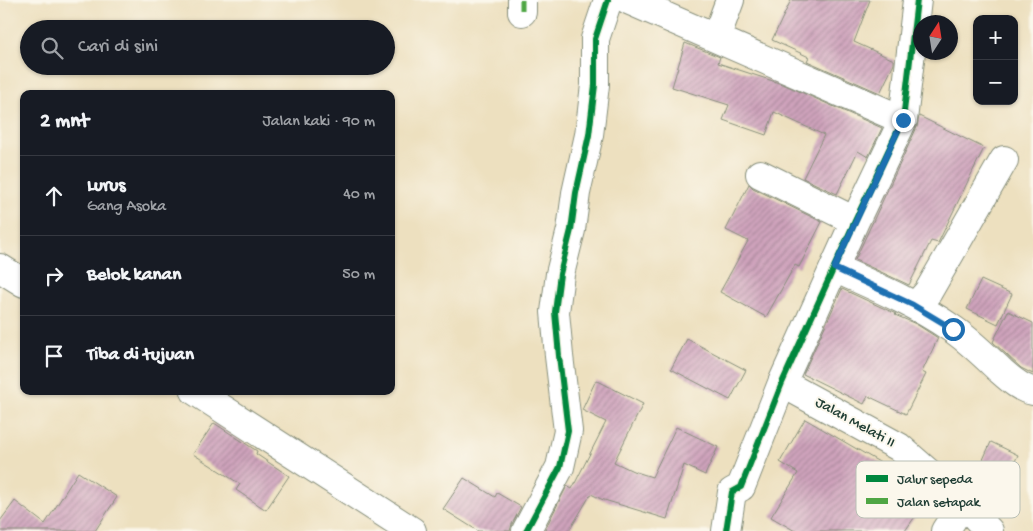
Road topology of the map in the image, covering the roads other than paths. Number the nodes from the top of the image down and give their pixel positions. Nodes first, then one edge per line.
1 (608, 0) edge
2 (628, 0) edge
3 (730, 0) edge
4 (917, 0) edge
5 (716, 38) junction
6 (903, 120) junction
7 (1004, 160) dead end
8 (760, 174) dead end
9 (855, 221) junction
10 (0, 268) edge
11 (834, 268) junction
12 (20, 280) edge
13 (913, 305) junction
14 (782, 383) junction
15 (1033, 391) edge
16 (201, 395) edge
17 (915, 461) edge
18 (953, 518) edge
19 (977, 518) edge
20 (412, 531) edge
21 (526, 531) edge
22 (726, 531) edge
23 (945, 531) edge
24 (989, 531) edge

1 - 21 street
2 - 5 street
3 - 5 street
4 - 6 street
5 - 6 street
6 - 9 street
7 - 13 street
8 - 9 street
9 - 11 street
10 - 12 street
11 - 13 street
11 - 14 street
13 - 15 street
14 - 17 street, Jalan Melati II
14 - 22 street
16 - 20 street
18 - 23 street
19 - 24 street, Jalan Melati II

